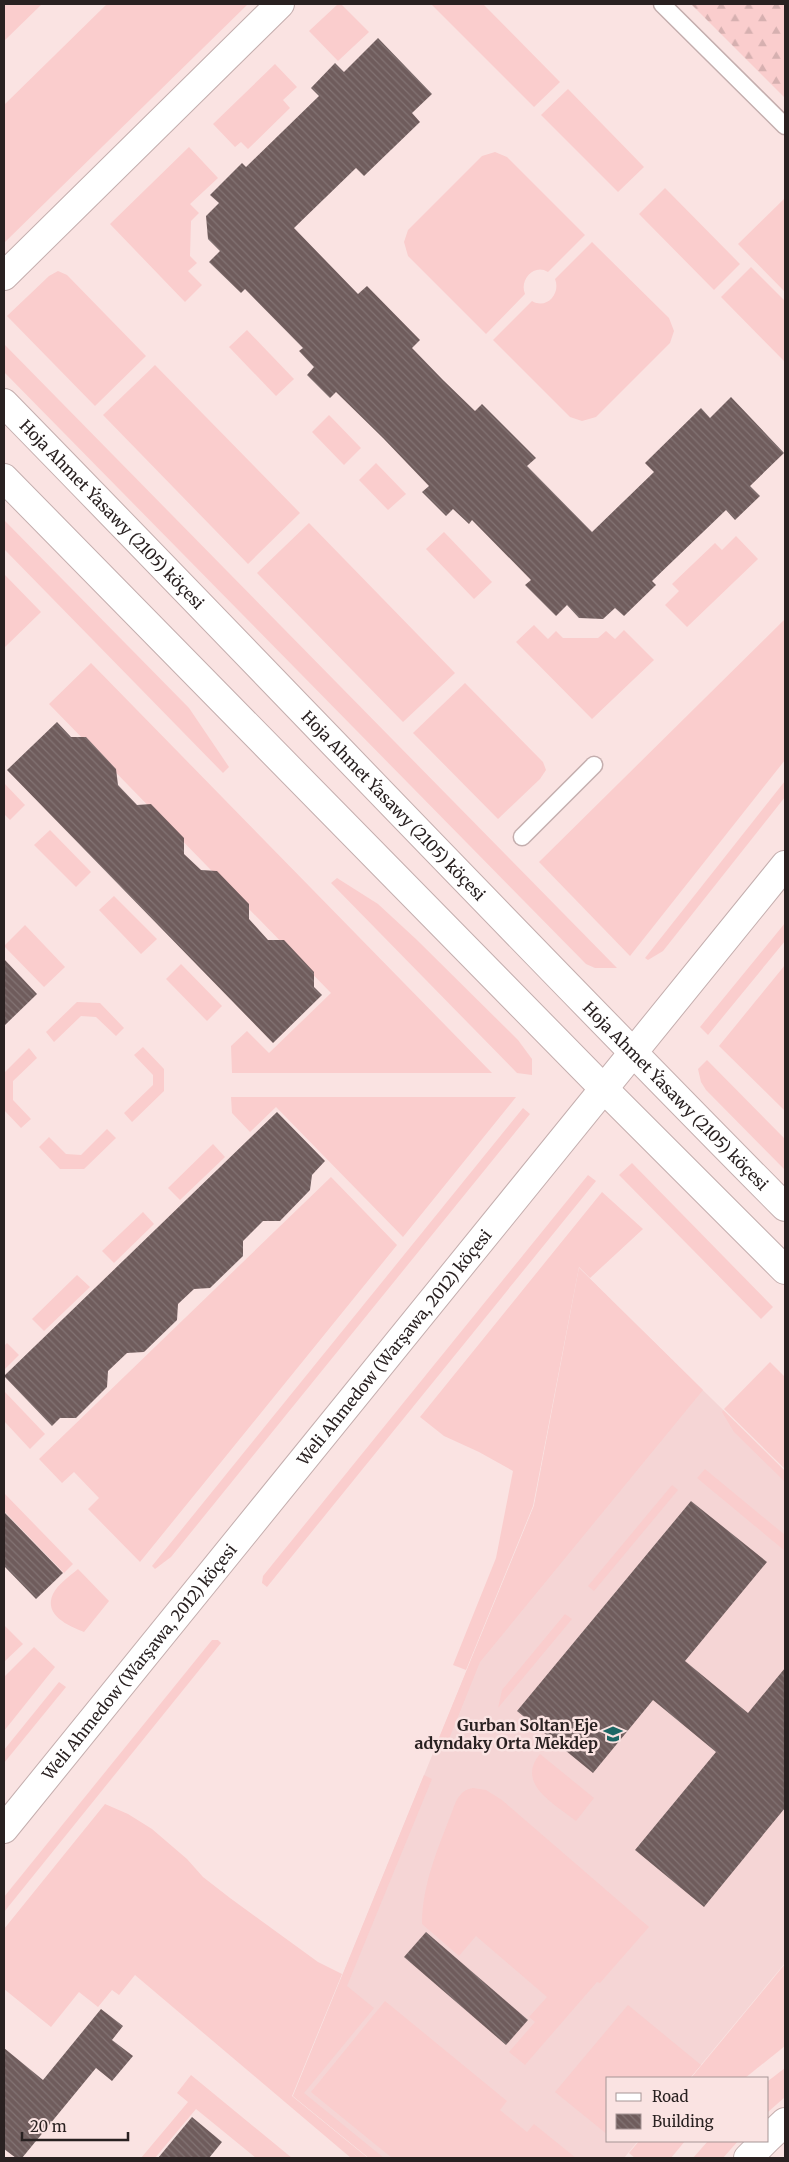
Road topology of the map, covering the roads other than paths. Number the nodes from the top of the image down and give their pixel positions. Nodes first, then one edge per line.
1 (280, 4) edge
2 (662, 4) edge
3 (785, 126) edge
4 (4, 276) edge
5 (4, 403) edge
6 (4, 478) edge
7 (594, 765) dead end
8 (522, 837) dead end
9 (785, 865) edge
10 (633, 1053) junction
11 (604, 1089) junction
12 (785, 1207) edge
13 (785, 1270) edge
14 (4, 1829) edge
15 (785, 2122) edge
16 (769, 2137) edge
17 (764, 2142) edge
18 (748, 2158) edge

1 - 4 main road
2 - 3 lane
5 - 10 main road, Hoja Ahmet Ýasawy (2105) köçesi
6 - 11 main road
7 - 8 lane
9 - 10 main road, Weli Ahmedow (Warşawa, 2012) köçesi
10 - 11 main road, Weli Ahmedow (Warşawa, 2012) köçesi
10 - 12 main road, Hoja Ahmet Ýasawy (2105) köçesi
11 - 13 main road
11 - 14 main road, Weli Ahmedow (Warşawa, 2012) köçesi
15 - 16 main road
17 - 18 main road

